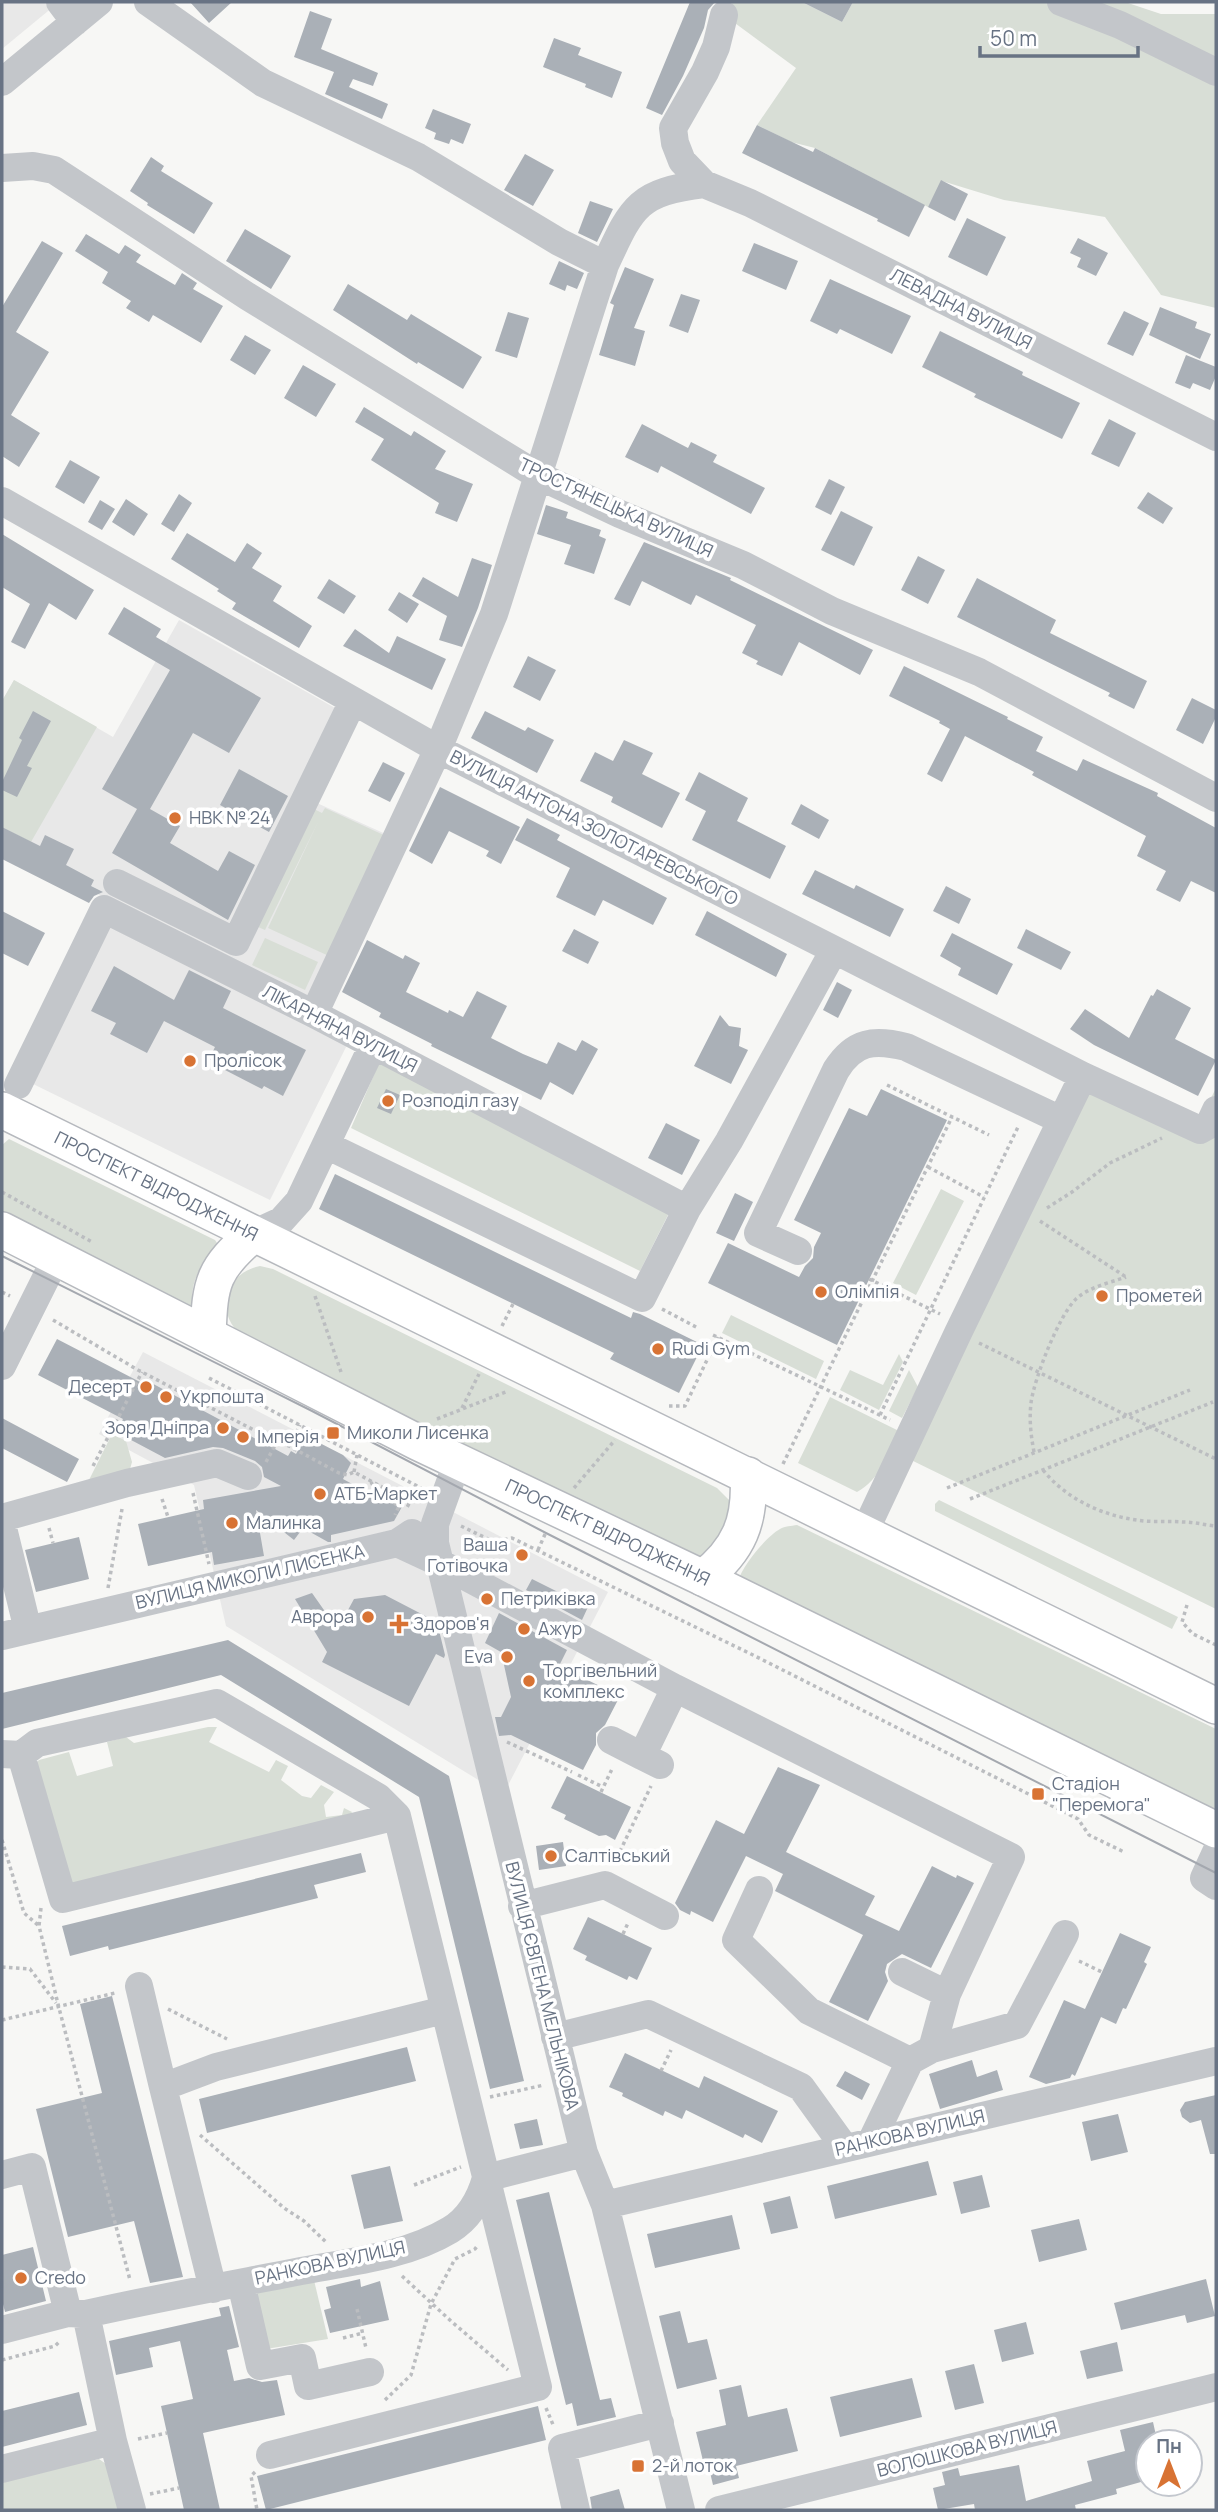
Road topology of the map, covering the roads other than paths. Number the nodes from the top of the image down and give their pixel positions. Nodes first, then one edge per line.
1 (99, 2) edge
2 (148, 2) edge
3 (1061, 2) edge
4 (67, 12) edge
5 (724, 15) dead end
6 (1216, 72) edge
7 (2, 82) edge
8 (2, 168) edge
9 (704, 184) junction
10 (605, 265) junction
11 (1216, 437) edge
12 (537, 475) junction
13 (2, 501) edge
14 (353, 701) junction
15 (438, 749) junction
16 (1216, 798) edge
17 (117, 883) dead end
18 (834, 950) junction
19 (314, 1014) junction
20 (373, 1045) junction
21 (1083, 1076) junction
22 (10, 1098) edge
23 (1061, 1120) junction
24 (1202, 1122) edge
25 (326, 1145) junction
26 (687, 1209) junction
27 (2, 1230) edge
28 (253, 1234) junction
29 (798, 1251) dead end
30 (56, 1258) junction
31 (208, 1335) junction
32 (2, 1366) edge
33 (458, 1460) junction
34 (747, 1475) junction
35 (248, 1476) dead end
36 (2, 1518) edge
37 (2, 1524) edge
38 (395, 1531) junction
39 (864, 1531) junction
40 (439, 1559) junction
41 (703, 1578) junction
42 (15, 1633) edge
43 (675, 1688) junction
44 (1216, 1706) edge
45 (611, 1740) dead end
46 (12, 1755) edge
47 (397, 1816) junction
48 (1216, 1830) edge
49 (1216, 1852) edge
50 (1216, 1886) edge
51 (759, 1890) dead end
52 (522, 1906) junction
53 (665, 1916) dead end
54 (1065, 1934) dead end
55 (902, 1972) dead end
56 (140, 1991) road end
57 (947, 1994) junction
58 (444, 2010) junction
59 (555, 2038) junction
60 (921, 2055) junction
61 (1216, 2060) edge
62 (163, 2087) junction
63 (858, 2145) junction
64 (584, 2153) junction
65 (483, 2169) junction
66 (2, 2175) edge
67 (605, 2205) junction
68 (241, 2283) junction
69 (213, 2289) junction
70 (77, 2314) junction
71 (2, 2330) edge
72 (370, 2372) dead end
73 (1216, 2387) edge
74 (660, 2423) junction
75 (114, 2443) junction
76 (270, 2455) road end
77 (2, 2469) edge
78 (132, 2510) edge
79 (576, 2510) edge
80 (681, 2510) edge
81 (719, 2510) edge

1 - 4 street
2 - 10 street
3 - 6 street
4 - 7 street
5 - 9 street
8 - 12 street, ТРОСТЯНЕЦЬКА ВУЛИЦЯ
9 - 10 street
9 - 11 street, ЛЕВАДНА ВУЛИЦЯ
10 - 12 street
12 - 15 street
12 - 16 street, ТРОСТЯНЕЦЬКА ВУЛИЦЯ
13 - 14 street, ВУЛИЦЯ АНТОНА ЗОЛОТАРЕВСЬКОГО
14 - 15 street, ВУЛИЦЯ АНТОНА ЗОЛОТАРЕВСЬКОГО
14 - 17 street
15 - 18 street, ВУЛИЦЯ АНТОНА ЗОЛОТАРЕВСЬКОГО
15 - 19 street
18 - 21 street, ВУЛИЦЯ АНТОНА ЗОЛОТАРЕВСЬКОГО
18 - 26 street
19 - 20 street, ЛІКАРНЯНА ВУЛИЦЯ
19 - 22 street, ЛІКАРНЯНА ВУЛИЦЯ
20 - 25 street
20 - 26 street, ЛІКАРНЯНА ВУЛИЦЯ
21 - 23 street
21 - 24 street, ВУЛИЦЯ АНТОНА ЗОЛОТАРЕВСЬКОГО
22 - 28 main road, ПРОСПЕКТ ВІДРОДЖЕННЯ
23 - 29 street
23 - 39 street
25 - 26 street
25 - 28 street
27 - 30 main road, ПРОСПЕКТ ВІДРОДЖЕННЯ
28 - 31 main road
28 - 34 main road, ПРОСПЕКТ ВІДРОДЖЕННЯ
30 - 31 main road, ПРОСПЕКТ ВІДРОДЖЕННЯ
30 - 32 street
31 - 33 main road, ПРОСПЕКТ ВІДРОДЖЕННЯ
33 - 38 street, ВУЛИЦЯ МИКОЛИ ЛИСЕНКА
33 - 40 street, ВУЛИЦЯ ЄВГЕНА МЕЛЬНІКОВА
33 - 41 main road, ПРОСПЕКТ ВІДРОДЖЕННЯ
34 - 39 main road, ПРОСПЕКТ ВІДРОДЖЕННЯ
34 - 41 main road
35 - 36 street
37 - 42 street
38 - 40 street
38 - 42 street, ВУЛИЦЯ МИКОЛИ ЛИСЕНКА
39 - 44 main road, ПРОСПЕКТ ВІДРОДЖЕННЯ
40 - 43 street
40 - 52 street, ВУЛИЦЯ ЄВГЕНА МЕЛЬНІКОВА
41 - 48 main road, ПРОСПЕКТ ВІДРОДЖЕННЯ
43 - 45 street
43 - 57 street
46 - 47 street
46 - 47 street
47 - 58 street
49 - 50 street
51 - 60 street
52 - 53 street
52 - 59 street, ВУЛИЦЯ ЄВГЕНА МЕЛЬНІКОВА
54 - 60 street
55 - 57 street
56 - 62 street
57 - 60 street
58 - 62 street
58 - 65 street
59 - 63 street
59 - 64 street, ВУЛИЦЯ ЄВГЕНА МЕЛЬНІКОВА
60 - 63 street
61 - 63 street, РАНКОВА ВУЛИЦЯ
62 - 69 street
63 - 67 street, РАНКОВА ВУЛИЦЯ
64 - 65 street
64 - 67 street, ВУЛИЦЯ ЄВГЕНА МЕЛЬНІКОВА
65 - 68 street, РАНКОВА ВУЛИЦЯ
65 - 76 street
66 - 70 street
67 - 74 street, ВУЛИЦЯ ЄВГЕНА МЕЛЬНІКОВА
68 - 69 street, РАНКОВА ВУЛИЦЯ
68 - 72 street
69 - 70 street, РАНКОВА ВУЛИЦЯ
70 - 71 street, РАНКОВА ВУЛИЦЯ
70 - 75 street
73 - 81 street, ВОЛОШКОВА ВУЛИЦЯ
74 - 79 street
74 - 80 street, ВУЛИЦЯ ЄВГЕНА МЕЛЬНІКОВА
75 - 77 street
75 - 78 street

